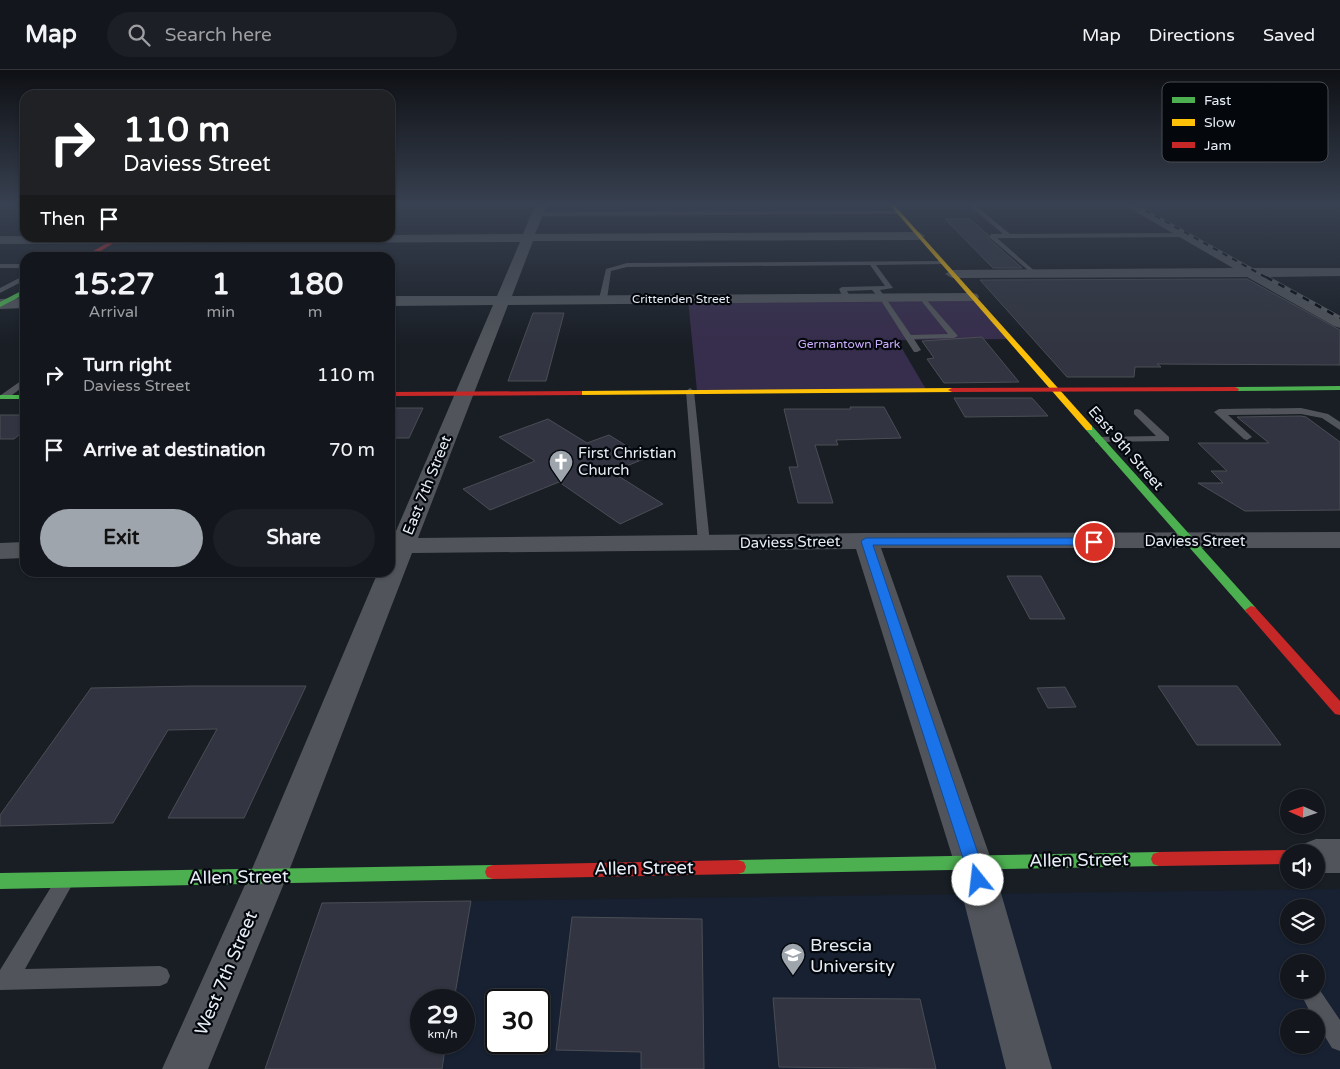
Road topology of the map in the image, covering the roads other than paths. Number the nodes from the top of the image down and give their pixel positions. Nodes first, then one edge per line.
1 (522, 252) edge
2 (933, 252) edge
3 (1009, 252) edge
4 (1214, 252) edge
5 (872, 264) junction
6 (0, 266) edge
7 (20, 266) edge
8 (948, 269) junction
9 (1251, 272) junction
10 (1340, 272) edge
11 (1035, 274) junction
12 (20, 282) edge
13 (20, 293) edge
14 (878, 293) junction
15 (972, 297) junction
16 (923, 298) junction
17 (603, 299) junction
18 (501, 300) junction
19 (1, 301) edge
20 (395, 301) edge
21 (20, 303) edge
22 (1340, 323) edge
23 (909, 337) junction
24 (917, 350) dead end
25 (20, 384) edge
26 (1340, 388) edge
27 (690, 391) junction
28 (1055, 391) junction
29 (464, 393) junction
30 (395, 394) edge
31 (2, 397) edge
32 (20, 397) edge
33 (1137, 412) dead end
34 (1340, 427) edge
35 (1247, 437) dead end
36 (1099, 440) junction
37 (1340, 540) edge
38 (866, 541) junction
39 (1189, 542) junction
40 (704, 543) junction
41 (396, 546) edge
42 (20, 550) edge
43 (0, 551) edge
44 (384, 577) edge
45 (1340, 710) edge
46 (1325, 856) edge
47 (1340, 856) edge
48 (1280, 857) edge
49 (973, 862) junction
50 (268, 876) junction
51 (66, 880) junction
52 (0, 881) edge
53 (160, 976) dead end
54 (3, 980) edge
55 (1314, 999) edge
56 (1340, 1040) edge
57 (185, 1069) edge
58 (1029, 1069) edge

1 - 18 street, East 7th Street
2 - 8 street, East 9th Street
3 - 11 lane
4 - 9 street
5 - 8 lane
5 - 14 lane
5 - 17 lane
6 - 7 lane
8 - 11 street
8 - 15 street, East 9th Street
9 - 10 street
9 - 11 street
9 - 22 street
12 - 19 lane
13 - 19 street
14 - 16 street, Crittenden Street
14 - 17 street, Crittenden Street
14 - 23 lane
15 - 16 street, Crittenden Street
15 - 28 street, East 9th Street
16 - 23 lane
17 - 18 street, Crittenden Street
18 - 20 street, Crittenden Street
18 - 29 street, East 7th Street
19 - 21 street
23 - 24 lane
25 - 31 lane
26 - 28 street
27 - 28 street
27 - 29 street
27 - 40 lane
28 - 36 street, East 9th Street
29 - 30 street
29 - 41 street, East 7th Street
31 - 32 street
33 - 36 lane
34 - 35 lane
36 - 39 street, East 9th Street
37 - 39 street, Daviess Street
38 - 39 street, Daviess Street
38 - 40 street, Daviess Street
38 - 49 street
39 - 45 street, East 9th Street
40 - 41 street, Daviess Street
42 - 43 street
44 - 50 street, East 7th Street
46 - 47 street
48 - 49 street, Allen Street
49 - 50 street, Allen Street
49 - 58 street
50 - 51 street, Allen Street
50 - 57 street, West 7th Street
51 - 52 street, Allen Street
51 - 54 lane
53 - 54 lane
55 - 56 lane

